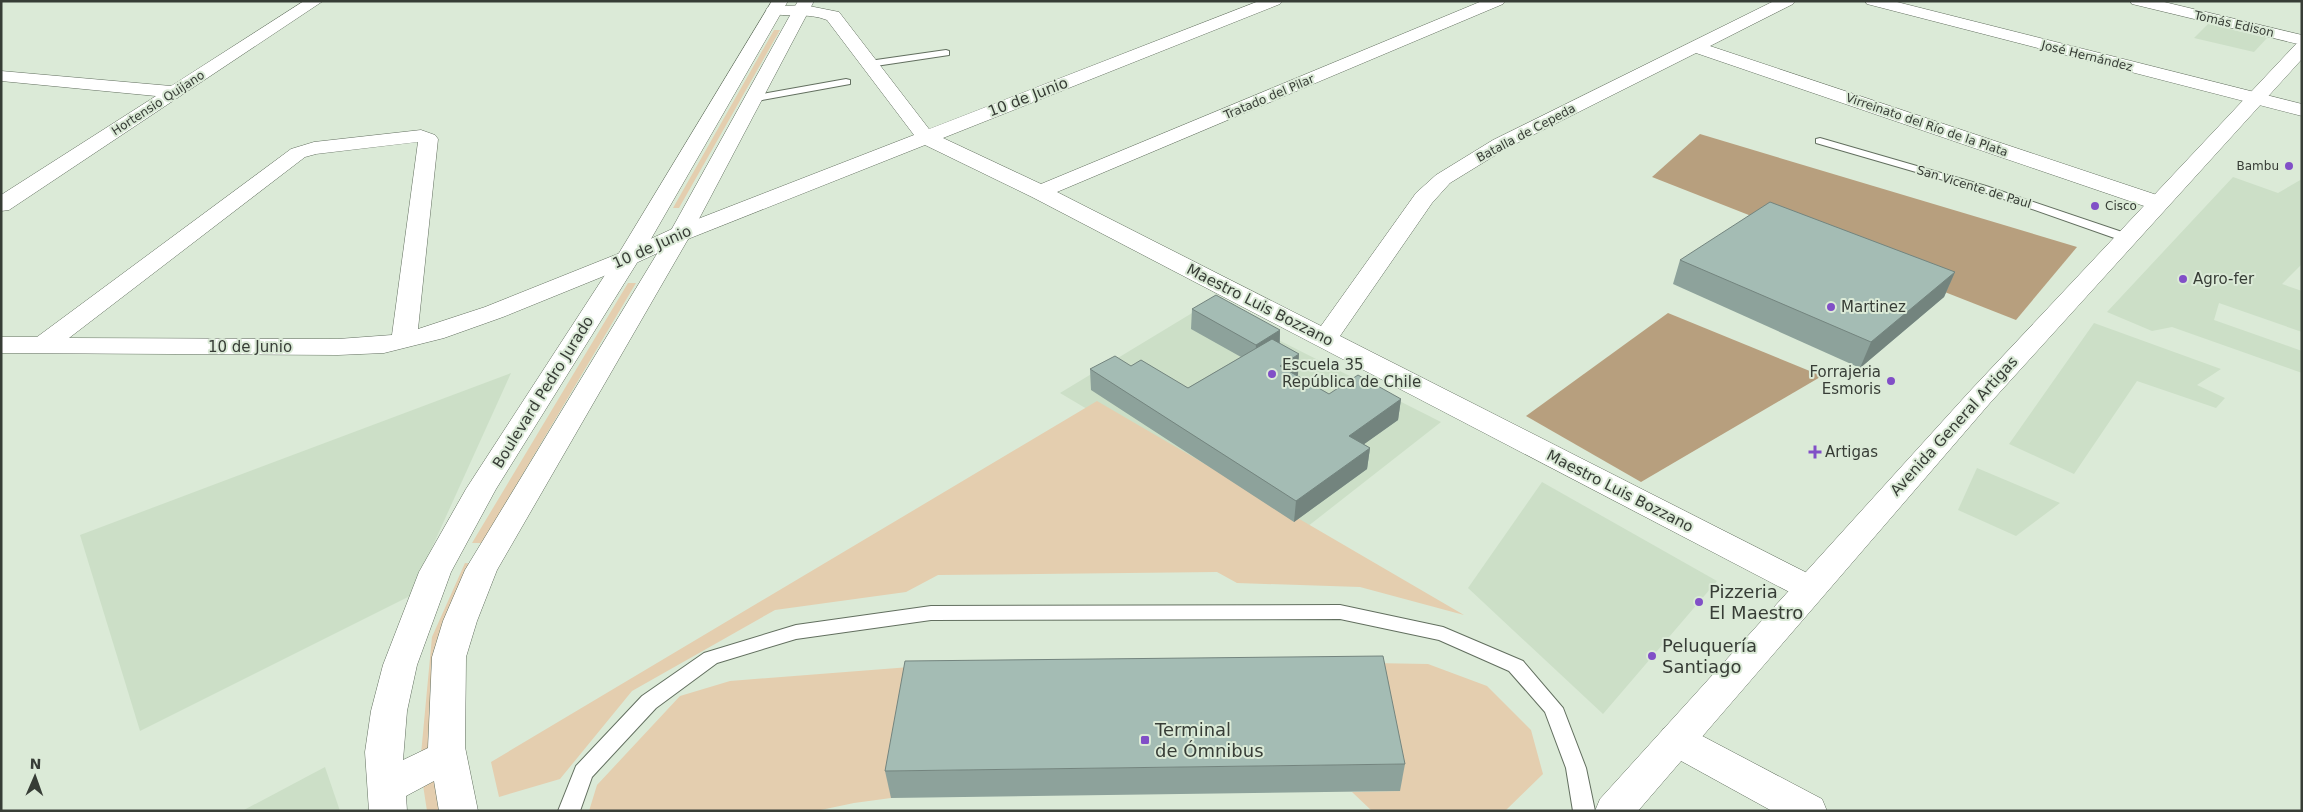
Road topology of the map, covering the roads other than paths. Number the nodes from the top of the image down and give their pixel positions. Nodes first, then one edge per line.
1 (315, 1) edge
2 (1274, 1) edge
3 (1498, 1) edge
4 (1787, 1) edge
5 (1873, 1) edge
6 (2138, 1) edge
7 (790, 5) edge
8 (2302, 40) edge
9 (1696, 46) junction
10 (2302, 48) edge
11 (946, 53) dead end
12 (869, 64) junction
13 (1, 76) edge
14 (846, 82) dead end
15 (174, 92) junction
16 (751, 99) junction
17 (2255, 99) junction
18 (2302, 110) edge
19 (925, 137) junction
20 (1820, 141) dead end
21 (1, 186) edge
22 (29, 187) junction
23 (1040, 192) junction
24 (2158, 203) junction
25 (1, 206) edge
26 (680, 234) junction
27 (2127, 238) junction
28 (628, 258) junction
29 (1326, 339) junction
30 (404, 340) junction
31 (1, 345) edge
32 (43, 345) junction
33 (491, 553) junction
34 (445, 555) junction
35 (1809, 588) junction
36 (1676, 740) junction
37 (448, 756) junction
38 (387, 799) edge
39 (458, 811) edge
40 (569, 811) edge
41 (1584, 811) edge
42 (1614, 811) edge
43 (1808, 811) edge

1 - 15 street, Hortensio Quijano
2 - 19 street, 10 de Junio
3 - 23 street, Tratado del Pilar
4 - 9 street, Batalla de Cepeda
5 - 17 street, José Hernández
6 - 8 street, Tomás Edison
7 - 12 street, Maestro Luis Bozzano
7 - 16 street
7 - 28 street, Boulevard Pedro Jurado
9 - 24 street, Virreinato del Río de la Plata
9 - 29 street, Batalla de Cepeda
10 - 17 street, Avenida General Artigas
11 - 12 lane
12 - 19 street, Maestro Luis Bozzano
13 - 15 street
14 - 16 lane
15 - 22 street, Hortensio Quijano
16 - 26 street
17 - 18 street, José Hernández
17 - 24 street, Avenida General Artigas
19 - 23 street, Maestro Luis Bozzano
19 - 26 street, 10 de Junio
20 - 27 lane, San Vicente de Paul
21 - 22 street
22 - 25 street, Hortensio Quijano
23 - 29 street, Maestro Luis Bozzano
24 - 27 street, Avenida General Artigas
26 - 28 street, 10 de Junio
26 - 33 street
27 - 35 street, Avenida General Artigas
28 - 30 street, 10 de Junio
28 - 34 street, Boulevard Pedro Jurado
29 - 35 street, Maestro Luis Bozzano
30 - 32 street, 10 de Junio
30 - 32 street
31 - 32 street, 10 de Junio
33 - 34 street
33 - 37 street
34 - 38 street, Boulevard Pedro Jurado
35 - 36 street, Avenida General Artigas
36 - 42 street, Avenida General Artigas
36 - 43 street
37 - 38 street
37 - 39 street
40 - 41 lane

